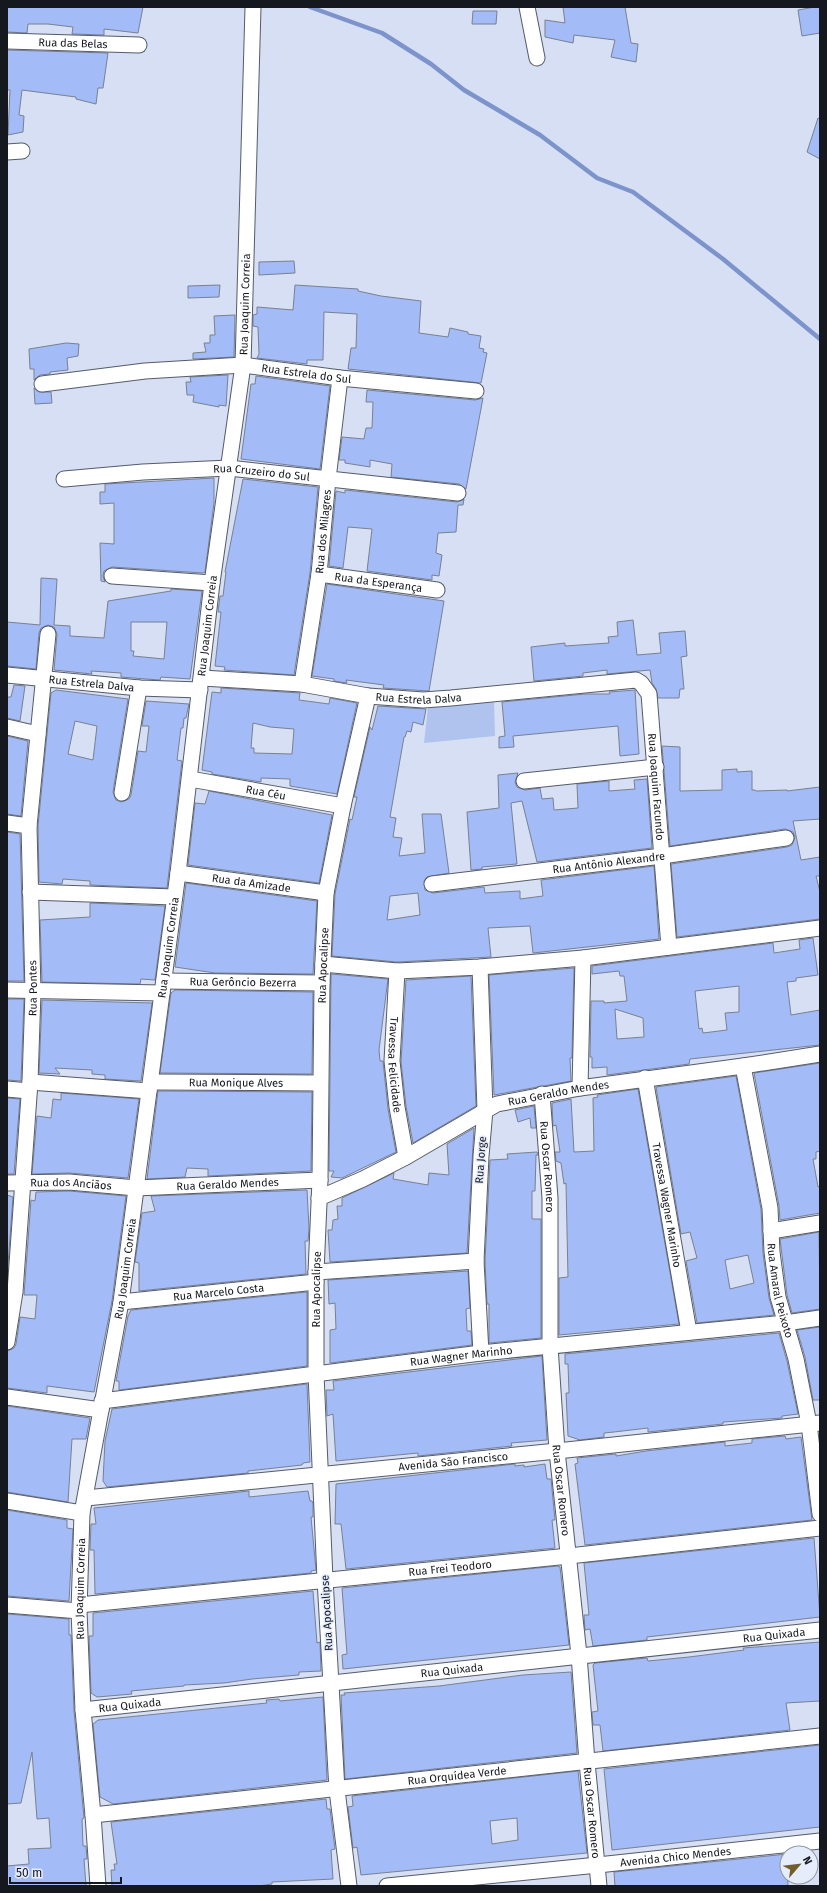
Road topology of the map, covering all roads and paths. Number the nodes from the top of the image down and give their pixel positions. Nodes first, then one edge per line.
1 (253, 7) edge
2 (527, 7) edge
3 (7, 41) edge
4 (139, 45) dead end
5 (537, 58) dead end
6 (22, 151) dead end
7 (7, 152) edge
8 (243, 365) junction
9 (340, 378) junction
10 (42, 384) dead end
11 (476, 391) dead end
12 (229, 468) junction
13 (64, 479) dead end
14 (328, 479) junction
15 (458, 493) dead end
16 (319, 574) junction
17 (112, 576) dead end
18 (212, 583) junction
19 (437, 590) dead end
20 (48, 634) dead end
21 (7, 675) edge
22 (43, 679) junction
23 (636, 680) joint
24 (201, 684) junction
25 (302, 684) junction
26 (139, 688) junction
27 (368, 696) junction
28 (7, 727) edge
29 (38, 734) junction
30 (656, 767) junction
31 (190, 779) junction
32 (524, 781) dead end
33 (122, 793) dead end
34 (343, 806) junction
35 (7, 823) edge
36 (29, 826) junction
37 (786, 838) dead end
38 (662, 856) junction
39 (178, 873) junction
40 (432, 884) dead end
41 (30, 892) junction
42 (326, 893) junction
43 (174, 897) junction
44 (820, 928) edge
45 (669, 947) junction
46 (583, 958) junction
47 (323, 964) junction
48 (480, 967) junction
49 (397, 972) junction
50 (322, 983) junction
51 (163, 987) junction
52 (7, 990) edge
53 (34, 992) junction
54 (820, 1054) edge
55 (743, 1066) junction
56 (645, 1078) junction
57 (320, 1083) junction
58 (30, 1087) junction
59 (150, 1087) junction
60 (580, 1088) junction
61 (7, 1089) edge
62 (542, 1094) junction
63 (485, 1110) junction
64 (406, 1157) junction
65 (320, 1180) junction
66 (14, 1183) edge
67 (136, 1188) junction
68 (319, 1198) junction
69 (820, 1223) edge
70 (772, 1231) junction
71 (476, 1261) junction
72 (316, 1277) junction
73 (11, 1292) edge
74 (121, 1302) junction
75 (820, 1318) edge
76 (785, 1323) junction
77 (688, 1332) junction
78 (7, 1342) edge
79 (550, 1346) junction
80 (481, 1352) junction
81 (316, 1374) junction
82 (7, 1397) edge
83 (102, 1405) junction
84 (814, 1423) edge
85 (557, 1451) junction
86 (319, 1474) junction
87 (7, 1501) edge
88 (84, 1505) junction
89 (820, 1514) edge
90 (820, 1528) edge
91 (569, 1556) junction
92 (325, 1579) junction
93 (7, 1605) edge
94 (79, 1608) junction
95 (820, 1630) edge
96 (579, 1655) junction
97 (331, 1684) junction
98 (83, 1710) junction
99 (820, 1736) edge
100 (587, 1762) junction
101 (337, 1790) junction
102 (93, 1815) junction
103 (820, 1841) edge
104 (598, 1865) junction
105 (98, 1886) edge
106 (349, 1886) edge
107 (387, 1886) edge
108 (599, 1886) edge

1 - 8 street, Rua Joaquim Correia
2 - 5 street
3 - 4 street, Rua das Belas
6 - 7 street
8 - 9 street, Rua Estrela do Sul
8 - 10 street, Rua Estrela do Sul
8 - 12 street, Rua Joaquim Correia
9 - 11 street, Rua Estrela do Sul
9 - 14 street, Rua dos Milagres
12 - 13 street, Rua Cruzeiro do Sul
12 - 14 street, Rua Cruzeiro do Sul
12 - 18 street, Rua Joaquim Correia
14 - 15 street, Rua Cruzeiro do Sul
14 - 16 street, Rua dos Milagres
16 - 19 street, Rua da Esperança
16 - 25 street, Rua dos Milagres
17 - 18 street
18 - 24 street, Rua Joaquim Correia
20 - 22 street, Rua Pontes
21 - 22 street, Rua Estrela Dalva
22 - 26 street, Rua Estrela Dalva
22 - 29 street, Rua Pontes
23 - 27 street, Rua Estrela Dalva
23 - 30 street, Rua Joaquim Facundo
24 - 25 street, Rua Estrela Dalva
24 - 26 street, Rua Estrela Dalva
24 - 31 street, Rua Joaquim Correia
25 - 27 street, Rua Estrela Dalva
26 - 33 street
27 - 34 street, Rua Apocalipse
28 - 29 street
29 - 36 street, Rua Pontes
30 - 32 street
30 - 38 street, Rua Joaquim Facundo
31 - 34 street, Rua Céu
31 - 39 street, Rua Joaquim Correia
34 - 42 street, Rua Apocalipse
35 - 36 street
36 - 41 street, Rua Pontes
37 - 38 street, Rua Antônio Alexandre
38 - 40 street, Rua Antônio Alexandre
38 - 45 street, Rua Joaquim Facundo
39 - 42 street, Rua da Amizade
39 - 43 street, Rua Joaquim Correia
41 - 43 street
41 - 53 street, Rua Pontes
42 - 47 street, Rua Apocalipse
43 - 51 street, Rua Joaquim Correia
44 - 45 street
45 - 46 street
46 - 48 street
46 - 60 street
47 - 49 street
47 - 50 street, Rua Apocalipse
48 - 49 street
48 - 63 street, Rua Jorge
49 - 64 street, Travessa Felicidade
50 - 51 street, Rua Gerôncio Bezerra
50 - 57 street, Rua Apocalipse
51 - 53 street, Rua Gerôncio Bezerra
51 - 59 street, Rua Joaquim Correia
52 - 53 street, Rua Gerôncio Bezerra
53 - 58 street, Rua Pontes
54 - 55 street, Rua Geraldo Mendes
55 - 56 street, Rua Geraldo Mendes
55 - 70 street, Rua Amaral Peixoto
56 - 60 street, Rua Geraldo Mendes
56 - 77 street, Travessa Wagner Marinho
57 - 59 street, Rua Monique Alves
57 - 65 street, Rua Apocalipse
58 - 59 street, Rua Monique Alves
58 - 61 street, Rua Monique Alves
58 - 66 street, Rua Pontes
59 - 67 street, Rua Joaquim Correia
60 - 62 street, Rua Geraldo Mendes
62 - 63 street, Rua Geraldo Mendes
62 - 79 street, Rua Oscar Romero
63 - 64 street, Rua Geraldo Mendes
63 - 71 street, Rua Jorge
64 - 68 street, Rua Geraldo Mendes
65 - 67 street, Rua Geraldo Mendes
65 - 68 street, Rua Apocalipse
66 - 67 street, Rua dos Anciãos
66 - 73 street, Rua Pontes
67 - 74 street, Rua Joaquim Correia
68 - 72 street, Rua Apocalipse
69 - 70 street
70 - 76 street, Rua Amaral Peixoto
71 - 72 street, Rua Marcelo Costa
71 - 80 street, Rua Jorge
72 - 74 street, Rua Marcelo Costa
72 - 81 street, Rua Apocalipse
73 - 78 street, Rua Pontes
74 - 83 street, Rua Joaquim Correia
75 - 76 street, Rua Wagner Marinho
76 - 77 street, Rua Wagner Marinho
76 - 84 street, Rua Amaral Peixoto
77 - 79 street, Rua Wagner Marinho
79 - 80 street, Rua Wagner Marinho
79 - 85 street, Rua Oscar Romero
80 - 81 street, Rua Wagner Marinho
81 - 83 street, Rua Wagner Marinho
81 - 86 street, Rua Apocalipse
82 - 83 street, Rua Wagner Marinho
83 - 88 street, Rua Joaquim Correia
84 - 85 street, Avenida São Francisco
84 - 89 street, Rua Amaral Peixoto
85 - 86 street, Avenida São Francisco
85 - 91 street, Rua Oscar Romero
86 - 88 street, Avenida São Francisco
86 - 92 street, Rua Apocalipse
87 - 88 street, Avenida São Francisco
88 - 94 street, Rua Joaquim Correia
90 - 91 street, Rua Frei Teodoro
91 - 92 street, Rua Frei Teodoro
91 - 96 street, Rua Oscar Romero
92 - 94 street, Rua Frei Teodoro
92 - 97 street, Rua Apocalipse
93 - 94 street, Rua Frei Teodoro
94 - 98 street, Rua Joaquim Correia
95 - 96 street, Rua Quixada
96 - 97 street, Rua Quixada
96 - 100 street, Rua Oscar Romero
97 - 98 street, Rua Quixada
97 - 101 street, Rua Apocalipse
98 - 102 street, Rua Joaquim Correia
99 - 100 street, Rua Orquídea Verde
100 - 101 street, Rua Orquídea Verde
100 - 104 street, Rua Oscar Romero
101 - 102 street, Rua Orquídea Verde
101 - 106 street, Rua Apocalipse
102 - 105 street, Rua Joaquim Correia
103 - 104 street, Avenida Chico Mendes
104 - 107 street, Avenida Chico Mendes
104 - 108 street, Rua Oscar Romero

